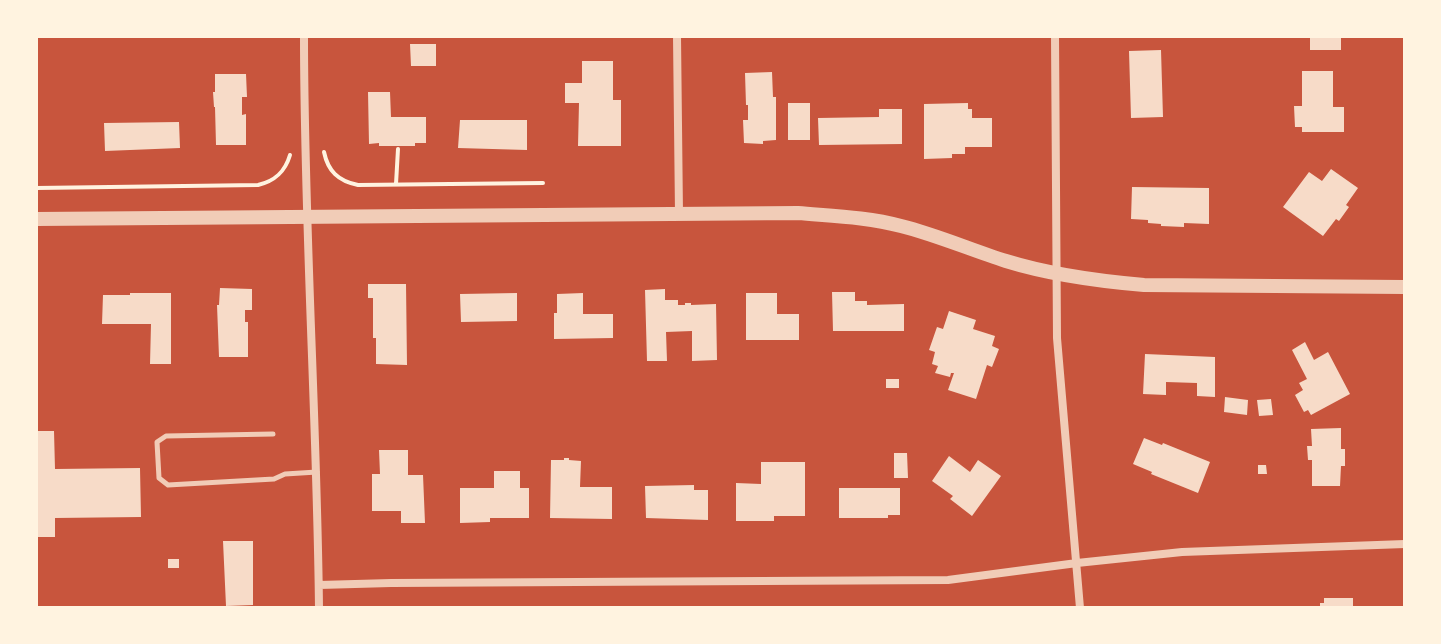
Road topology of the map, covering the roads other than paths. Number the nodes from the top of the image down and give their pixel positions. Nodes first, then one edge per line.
1 (304, 36) edge
2 (677, 36) edge
3 (1055, 36) edge
4 (679, 214) junction
5 (307, 217) junction
6 (36, 219) edge
7 (1057, 275) junction
8 (1405, 287) edge
9 (273, 434) dead end
10 (318, 472) junction
11 (1405, 544) edge
12 (1077, 563) junction
13 (319, 585) junction
14 (319, 608) edge
15 (1080, 608) edge

1 - 5 street
2 - 4 street
3 - 7 street
4 - 5 street
4 - 7 street
5 - 6 street
5 - 10 street
7 - 8 street
7 - 12 street
9 - 10 lane
10 - 13 street
11 - 12 street
12 - 13 street
12 - 15 street
13 - 14 street

